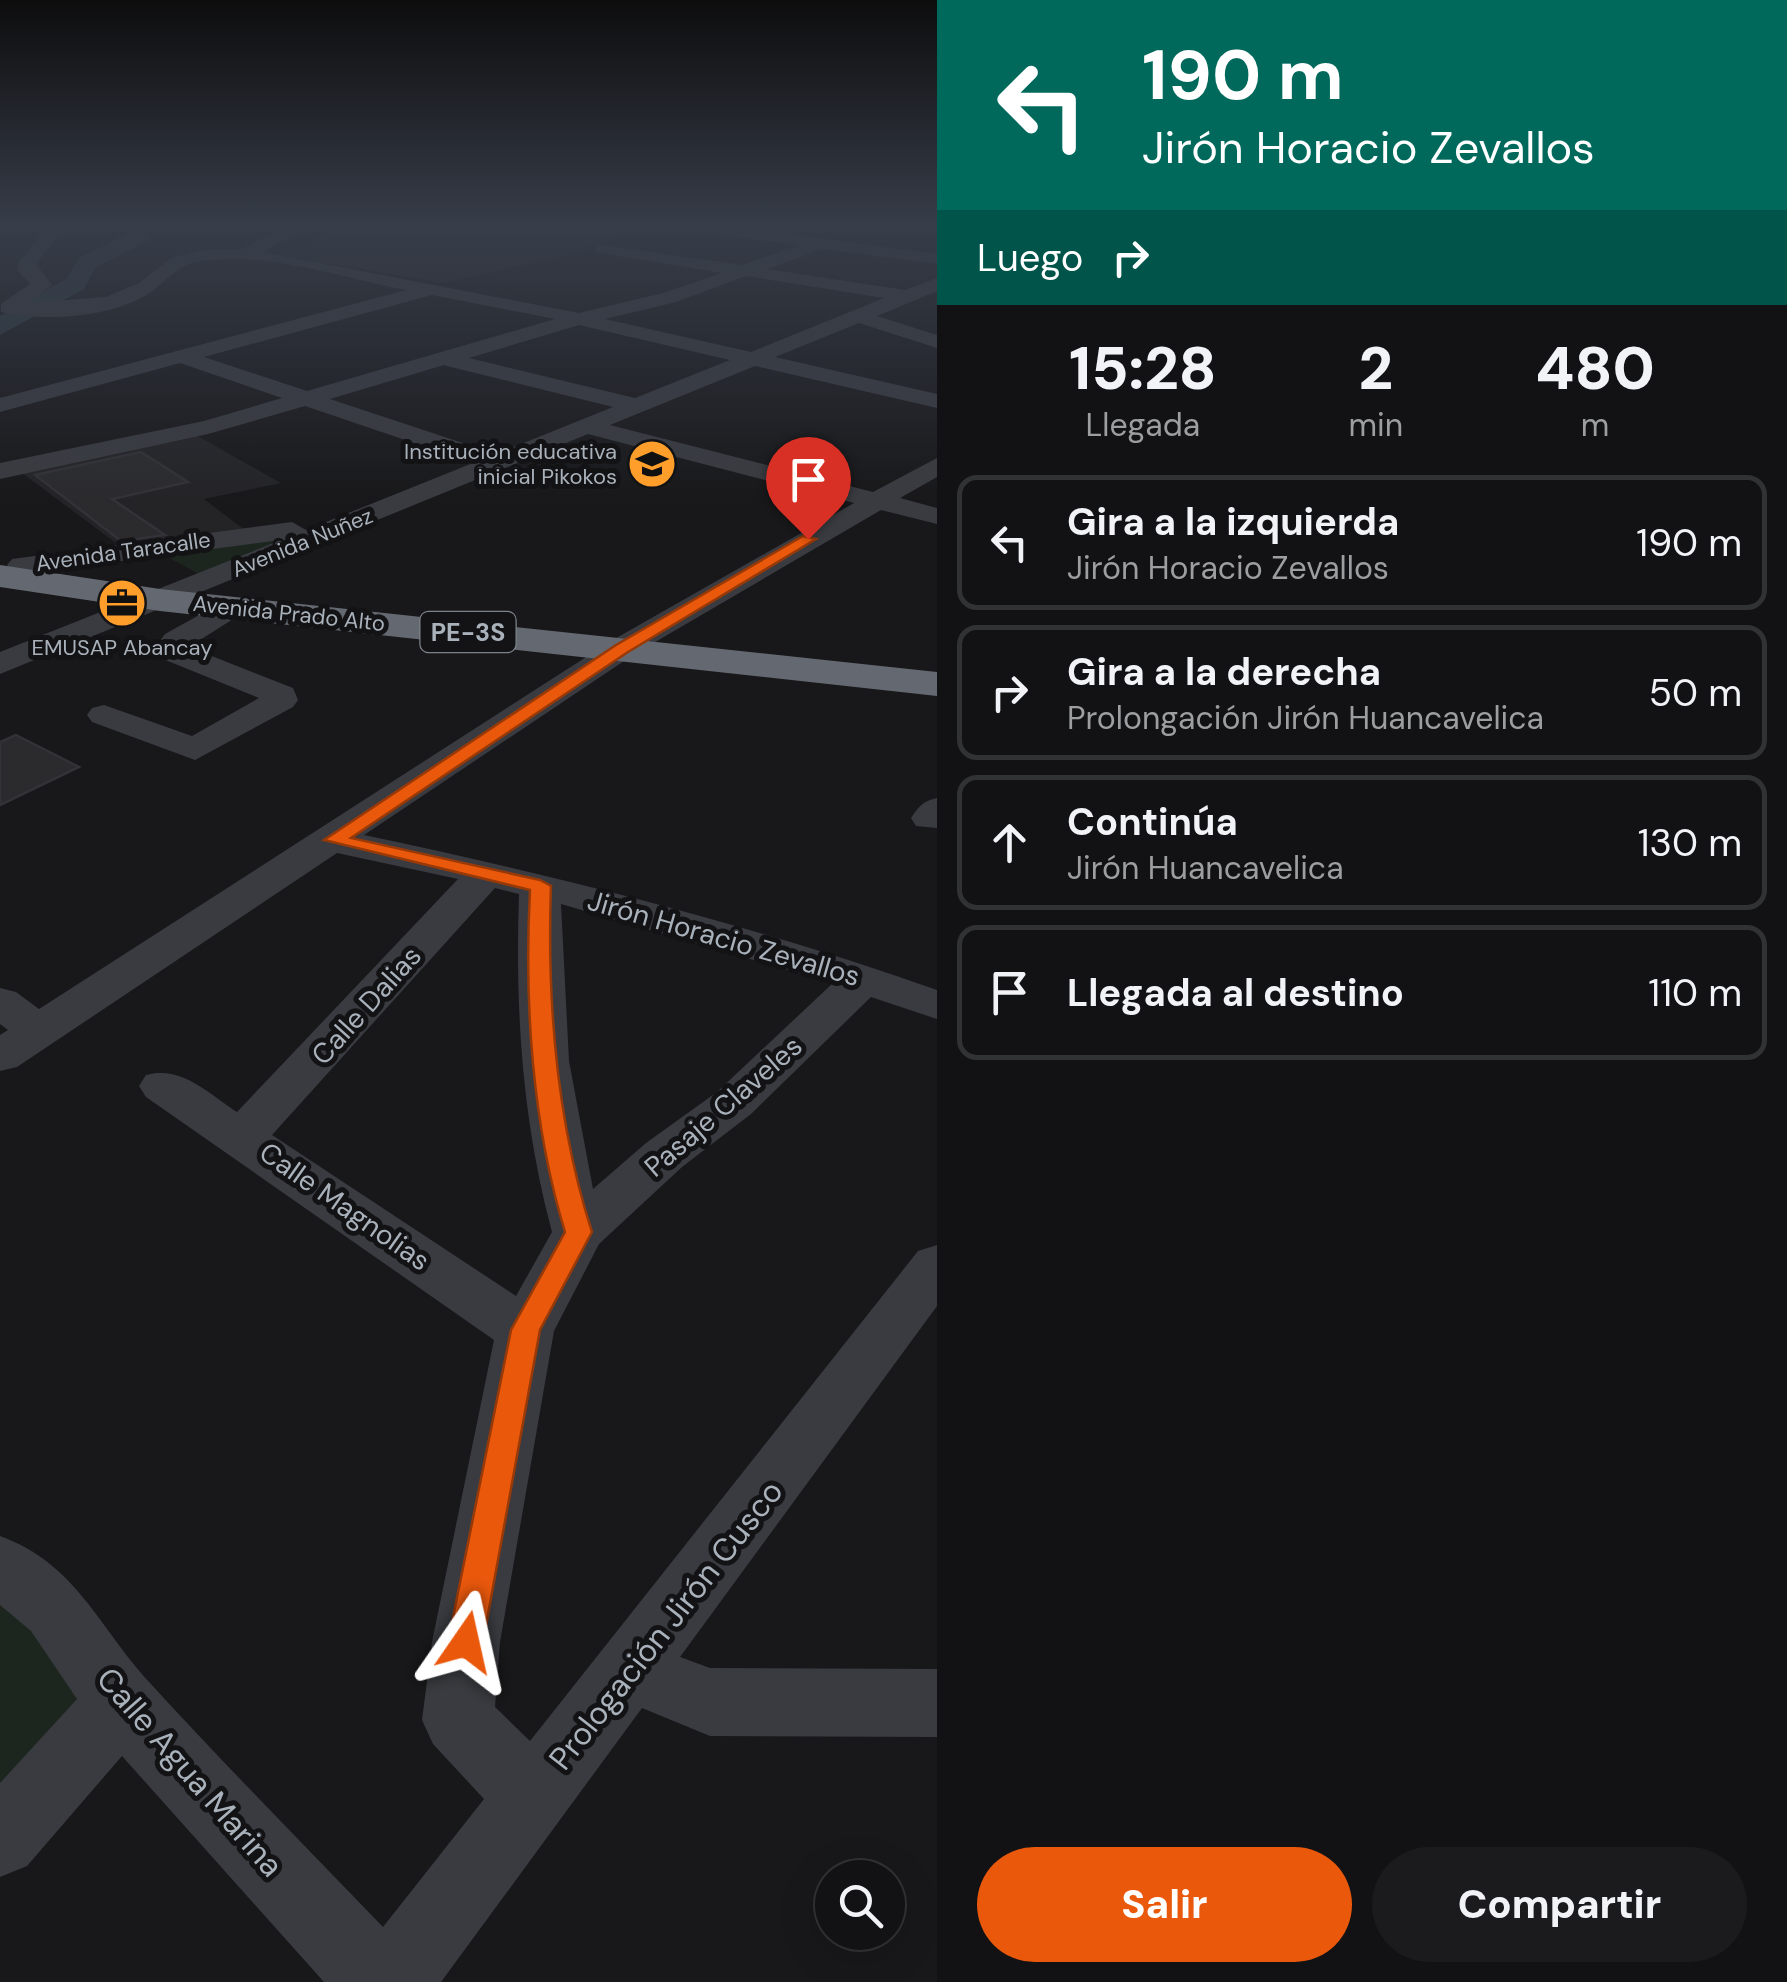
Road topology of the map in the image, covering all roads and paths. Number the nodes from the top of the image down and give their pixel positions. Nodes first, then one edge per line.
1 (332, 316) edge
2 (566, 316) edge
3 (589, 316) edge
4 (857, 316) edge
5 (859, 316) edge
6 (578, 319) junction
7 (937, 342) edge
8 (183, 358) junction
9 (445, 358) junction
10 (752, 358) junction
11 (301, 399) junction
12 (937, 401) edge
13 (0, 405) edge
14 (638, 406) junction
15 (589, 426) junction
16 (498, 464) junction
17 (937, 466) edge
18 (0, 471) edge
19 (876, 502) junction
20 (937, 516) edge
21 (344, 525) junction
22 (144, 549) junction
23 (11, 570) edge
24 (215, 595) junction
25 (160, 600) junction
26 (622, 648) junction
27 (0, 664) edge
28 (937, 684) edge
29 (104, 715) dead end
30 (334, 840) junction
31 (514, 879) junction
32 (865, 978) junction
33 (0, 1002) edge
34 (937, 1004) edge
35 (39, 1031) junction
36 (0, 1056) edge
37 (163, 1086) dead end
38 (243, 1136) junction
39 (578, 1232) junction
40 (933, 1279) edge
41 (525, 1330) junction
42 (0, 1565) edge
43 (631, 1671) junction
44 (121, 1703) junction
45 (937, 1703) edge
46 (533, 1797) junction
47 (0, 1839) edge
48 (380, 1982) edge
49 (391, 1982) edge

1 - 8 street
2 - 6 street
3 - 6 street
4 - 10 street, Avenida Nuñez
5 - 7 street
6 - 9 street
6 - 10 street
8 - 11 street
8 - 13 street
9 - 11 street
9 - 14 street
10 - 12 street
10 - 14 street, Avenida Nuñez
11 - 16 street
11 - 18 street
14 - 15 street, Avenida Nuñez
15 - 16 street, Avenida Nuñez
15 - 19 street
16 - 21 street, Avenida Nuñez
17 - 19 street
19 - 20 street
19 - 26 street
21 - 22 street, Avenida Taracalle
21 - 24 street, Avenida Nuñez
22 - 23 street, Avenida Taracalle
22 - 24 street
23 - 25 highway, Avenida Prado Alto / PE-3S
24 - 25 highway, Avenida Prado Alto / PE-3S
24 - 26 highway, Avenida Prado Alto / PE-3S
24 - 29 street, Avenida Nuñez
25 - 27 street
26 - 28 highway, Avenida Prado Alto / PE-3S
26 - 30 street
30 - 31 street, Jirón Horacio Zevallos
30 - 35 street
31 - 32 street, Jirón Horacio Zevallos
31 - 38 street, Calle Dalias
31 - 39 street
32 - 34 street, Jirón Horacio Zevallos
32 - 39 street, Pasaje Claveles
33 - 35 street
35 - 36 street
37 - 38 street, Calle Magnolias
38 - 41 street, Calle Magnolias
39 - 41 street, Pasaje Claveles
40 - 43 street, Prologación Jirón Cusco
41 - 46 street, Pasaje Claveles
42 - 44 street, Calle Agua Marina
43 - 45 street
43 - 46 street, Prologación Jirón Cusco
44 - 47 street
44 - 48 street, Calle Agua Marina
46 - 49 street, Prologación Jirón Cusco

